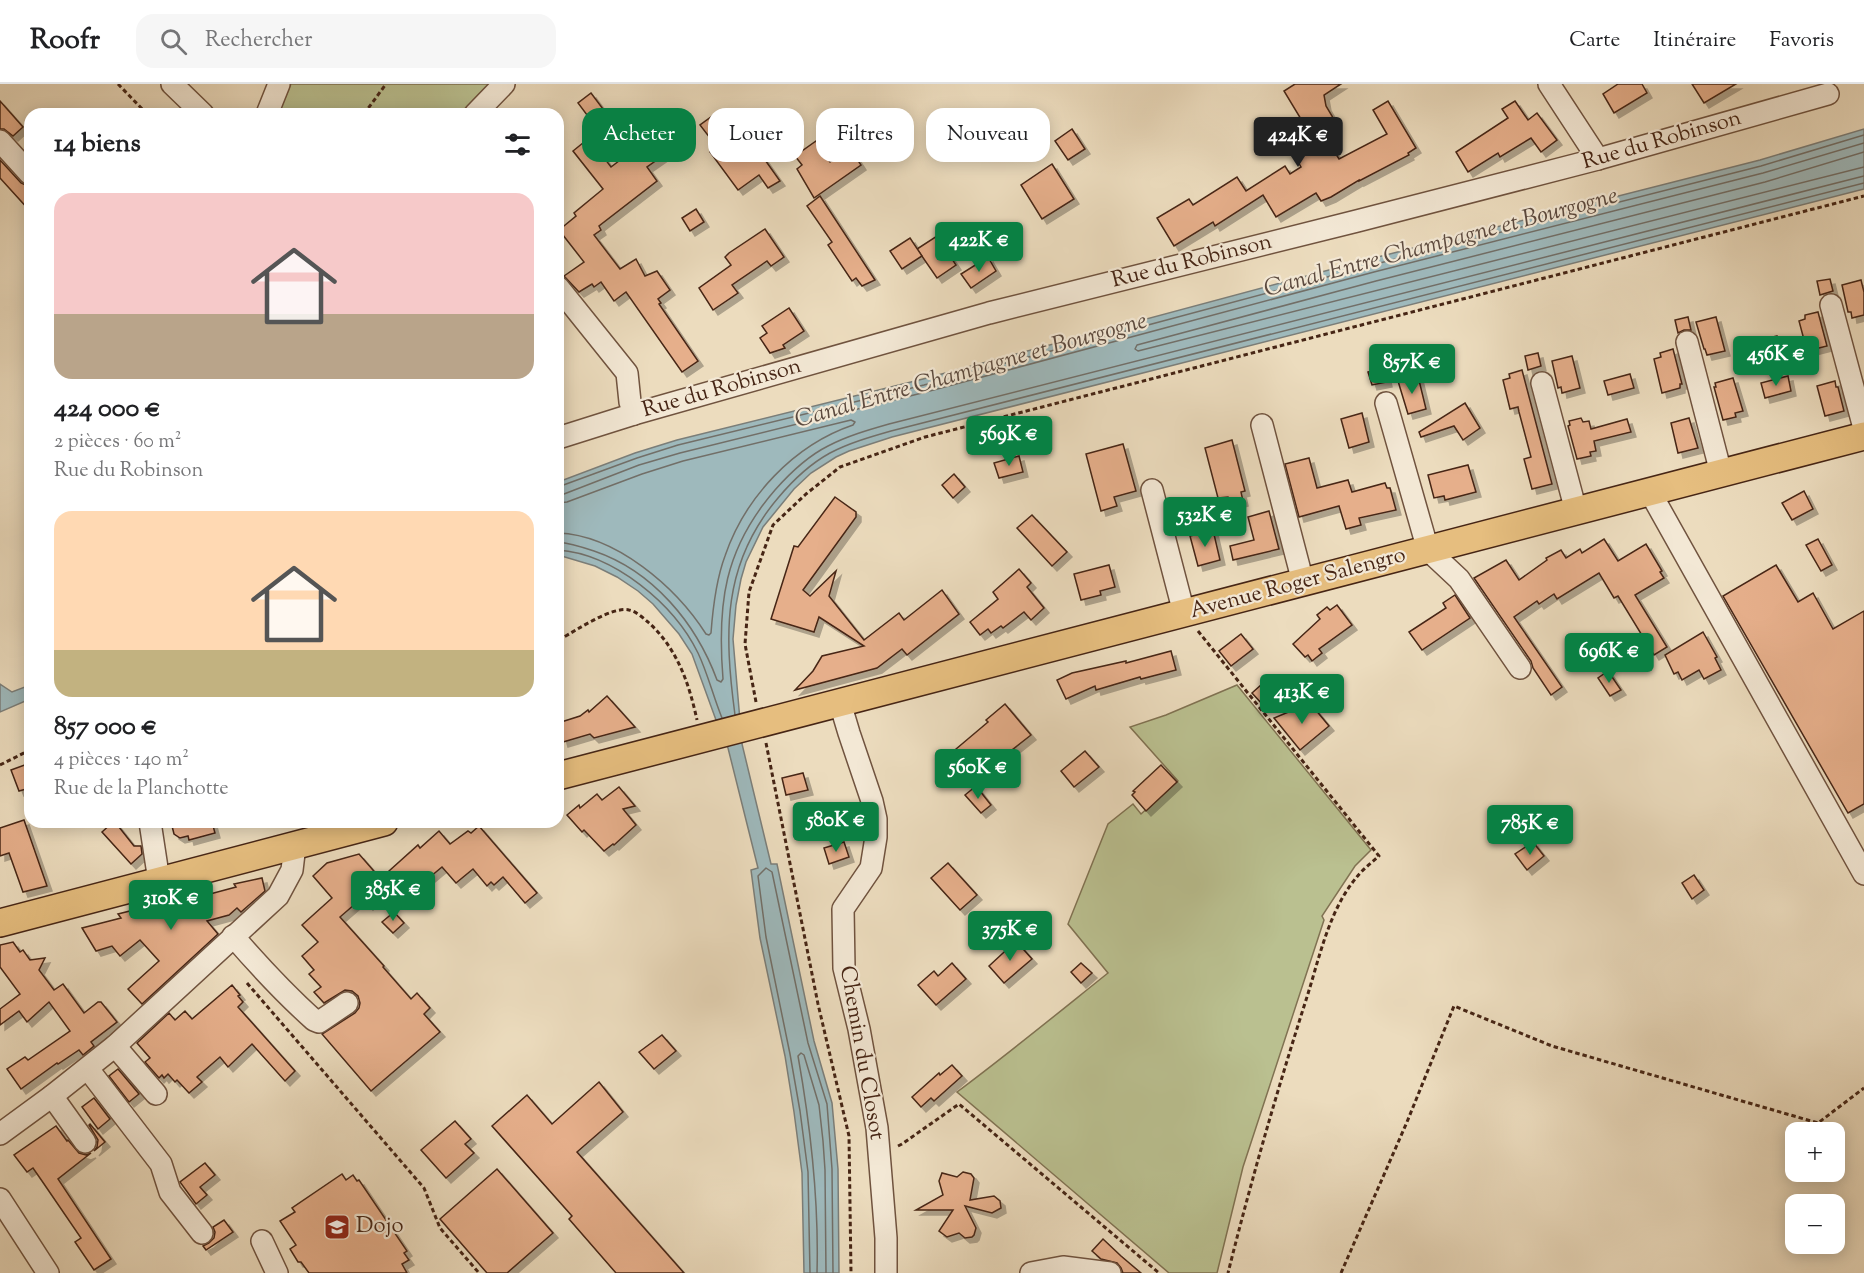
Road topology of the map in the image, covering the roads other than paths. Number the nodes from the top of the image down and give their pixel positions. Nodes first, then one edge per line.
1 (172, 84) edge
2 (504, 84) edge
3 (1549, 84) edge
4 (276, 86) edge
5 (1828, 94) dead end
6 (197, 108) edge
7 (269, 108) edge
8 (481, 108) edge
9 (0, 141) edge
10 (1598, 159) junction
11 (24, 167) edge
12 (564, 294) edge
13 (1832, 305) dead end
14 (1687, 342) dead end
15 (1542, 383) dead end
16 (1386, 403) dead end
17 (634, 414) junction
18 (1262, 425) dead end
19 (1864, 428) edge
20 (564, 436) edge
21 (1864, 436) edge
22 (1721, 473) junction
23 (1152, 490) dead end
24 (1650, 492) junction
25 (1576, 511) junction
26 (1428, 550) junction
27 (1303, 582) junction
28 (1184, 613) junction
29 (1520, 668) dead end
30 (840, 703) junction
31 (564, 774) edge
32 (151, 828) edge
33 (361, 828) edge
34 (295, 845) junction
35 (1864, 874) edge
36 (159, 881) junction
37 (0, 923) edge
38 (226, 942) junction
39 (347, 1003) dead end
40 (115, 1046) junction
41 (88, 1069) junction
42 (156, 1094) dead end
43 (52, 1096) junction
44 (0, 1134) edge
45 (85, 1142) dead end
46 (0, 1199) edge
47 (202, 1233) dead end
48 (262, 1241) dead end
49 (48, 1273) edge
50 (277, 1273) edge
51 (885, 1273) edge
52 (1031, 1273) edge
53 (1110, 1273) edge

1 - 6 street
2 - 8 street
3 - 10 street
4 - 7 street
5 - 10 street, Rue du Robinson
9 - 11 street
10 - 17 street, Rue du Robinson
12 - 17 street
13 - 19 street
14 - 22 street
15 - 25 street
16 - 26 street
17 - 20 street, Rue du Robinson
18 - 27 street
21 - 22 main road, Avenue Roger Salengro
22 - 24 main road, Avenue Roger Salengro
23 - 28 street
24 - 25 main road, Avenue Roger Salengro
24 - 35 street
25 - 26 main road, Avenue Roger Salengro
26 - 27 main road, Avenue Roger Salengro
26 - 29 street
27 - 28 main road, Avenue Roger Salengro
28 - 30 main road, Avenue Roger Salengro
30 - 31 main road, Avenue Roger Salengro
30 - 51 street, Chemin du Closot
32 - 36 street
33 - 34 main road
34 - 36 main road
34 - 38 street
36 - 37 main road
38 - 39 street
38 - 40 street
40 - 41 street
40 - 42 street
41 - 43 street
41 - 47 street
43 - 44 street
43 - 45 street
46 - 49 street
48 - 50 street
52 - 53 street

